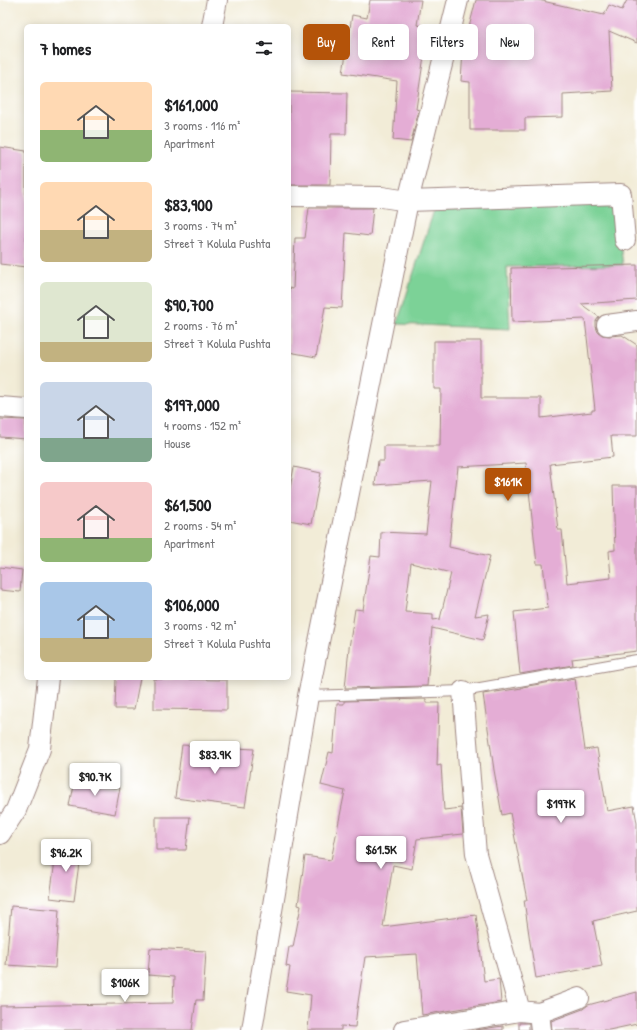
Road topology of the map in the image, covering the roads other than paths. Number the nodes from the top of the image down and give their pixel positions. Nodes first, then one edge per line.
1 (217, 0) edge
2 (458, 0) edge
3 (212, 24) edge
4 (291, 196) edge
5 (408, 201) junction
6 (625, 240) dead end
7 (637, 320) edge
8 (607, 325) dead end
9 (0, 407) edge
10 (24, 409) edge
11 (637, 660) edge
12 (48, 680) edge
13 (463, 691) junction
14 (308, 696) junction
15 (0, 834) edge
16 (579, 998) dead end
17 (533, 1018) edge
18 (252, 1030) edge
19 (404, 1030) edge

1 - 3 street
2 - 5 street
4 - 5 street
5 - 6 street
5 - 14 street
7 - 8 street
9 - 10 street
11 - 13 lane
12 - 15 street
13 - 14 lane
13 - 17 street
14 - 18 street
16 - 17 street
17 - 19 street

